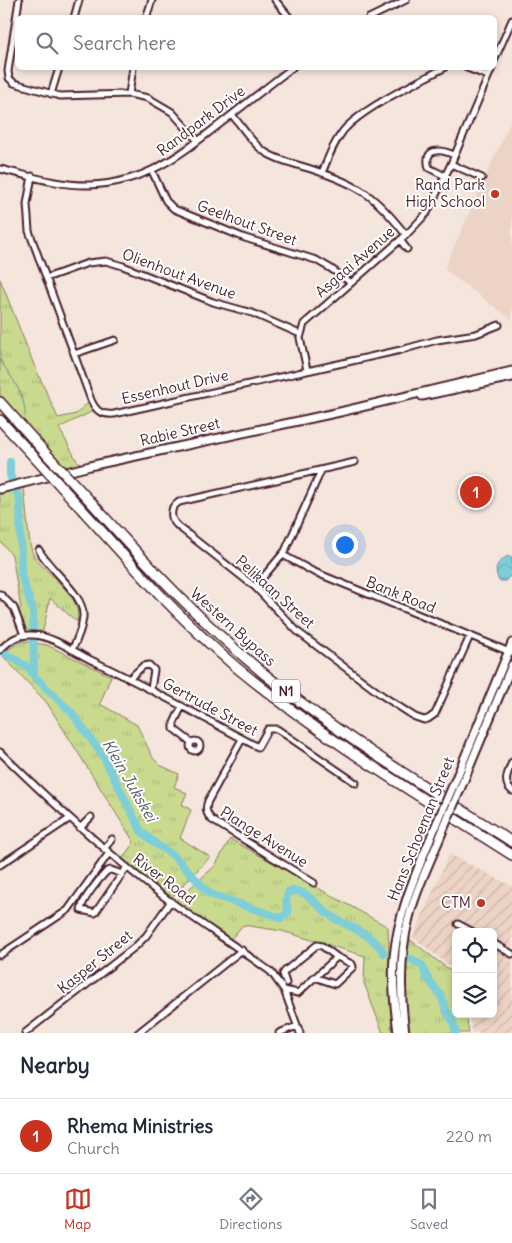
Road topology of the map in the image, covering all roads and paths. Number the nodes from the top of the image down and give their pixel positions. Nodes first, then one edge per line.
1 (19, 0) edge
2 (79, 0) edge
3 (152, 0) edge
4 (275, 0) edge
5 (406, 0) edge
6 (17, 15) edge
7 (75, 15) edge
8 (147, 15) edge
9 (288, 15) edge
10 (375, 15) edge
11 (512, 20) edge
12 (15, 26) edge
13 (497, 54) edge
14 (58, 70) edge
15 (133, 70) edge
16 (289, 70) edge
17 (440, 70) edge
18 (472, 70) edge
19 (491, 70) edge
20 (488, 76) junction
21 (51, 94) junction
22 (129, 94) junction
23 (232, 114) junction
24 (198, 141) junction
25 (454, 155) junction
26 (450, 164) junction
27 (0, 169) edge
28 (152, 171) junction
29 (322, 173) junction
30 (32, 176) junction
31 (445, 176) junction
32 (482, 178) dead end
33 (406, 234) junction
34 (400, 240) junction
35 (407, 249) dead end
36 (46, 278) junction
37 (350, 282) junction
38 (499, 325) dead end
39 (300, 334) junction
40 (115, 340) dead end
41 (74, 354) junction
42 (307, 370) junction
43 (512, 371) edge
44 (512, 377) edge
45 (0, 402) edge
46 (367, 406) junction
47 (0, 420) edge
48 (354, 462) dead end
49 (322, 471) junction
50 (0, 489) edge
51 (39, 550) dead end
52 (283, 556) junction
53 (255, 587) junction
54 (0, 594) edge
55 (26, 635) junction
56 (470, 636) junction
57 (512, 643) edge
58 (0, 650) edge
59 (72, 650) junction
60 (510, 653) edge
61 (512, 665) edge
62 (130, 678) junction
63 (150, 689) junction
64 (182, 706) junction
65 (242, 739) junction
66 (192, 742) dead end
67 (0, 752) edge
68 (512, 762) edge
69 (356, 783) dead end
70 (512, 790) edge
71 (91, 817) dead end
72 (69, 819) junction
73 (80, 828) junction
74 (112, 839) dead end
75 (512, 842) edge
76 (104, 849) junction
77 (110, 853) junction
78 (512, 855) edge
79 (0, 865) edge
80 (127, 867) junction
81 (122, 874) junction
82 (314, 883) dead end
83 (171, 901) junction
84 (458, 924) dead end
85 (466, 928) edge
86 (400, 938) junction
87 (497, 945) edge
88 (242, 950) junction
89 (512, 954) edge
90 (0, 955) edge
91 (337, 957) junction
92 (314, 978) junction
93 (286, 983) dead end
94 (284, 990) junction
95 (298, 1026) junction
96 (25, 1033) edge
97 (138, 1033) edge
98 (279, 1033) edge
99 (300, 1033) edge
100 (398, 1033) edge
101 (405, 1033) edge

1 - 6 street
2 - 7 street
3 - 8 street
4 - 9 street
5 - 10 street
11 - 13 street
12 - 21 street
14 - 21 street
15 - 22 street
16 - 23 street, Randpark Drive
17 - 29 street
18 - 20 street
19 - 20 street, Asgaai Avenue
20 - 25 street, Asgaai Avenue
21 - 22 street
22 - 24 street
23 - 24 street, Randpark Drive
23 - 29 street
24 - 28 street, Randpark Drive
25 - 26 street, Asgaai Avenue
25 - 31 street
26 - 31 street, Asgaai Avenue
26 - 32 street
27 - 30 street, Randpark Drive
28 - 30 street, Randpark Drive
28 - 37 street, Geelhout Street
29 - 33 street
30 - 36 street, Essenhout Drive
31 - 33 street, Asgaai Avenue
33 - 34 street, Asgaai Avenue
34 - 35 street
34 - 37 street, Asgaai Avenue
36 - 39 street, Olienhout Avenue
36 - 41 street, Essenhout Drive
37 - 39 street, Asgaai Avenue
38 - 42 street, Essenhout Drive
39 - 42 street
40 - 41 street
41 - 42 street, Essenhout Drive
43 - 46 main road, Rabie Street
44 - 46 main road, Rabie Street
45 - 75 highway, Western Bypass / N1, bridge
46 - 50 main road, Rabie Street
47 - 78 highway, Western Bypass / N1, bridge
48 - 49 street, Pelikaan Street
49 - 52 street
49 - 53 street, Pelikaan Street
51 - 59 street
52 - 53 street
52 - 56 street, Bank Road
53 - 56 street, Pelikaan Street
54 - 55 street
55 - 58 street, Gertrude Street
55 - 59 street, Gertrude Street
56 - 60 street, Bank Road
57 - 60 main road, Hans Schoeman Street
59 - 62 street, Gertrude Street
60 - 86 main road, Hans Schoeman Street, bridge
61 - 86 main road, Hans Schoeman Street, bridge
62 - 63 street, Gertrude Street
62 - 63 street, Gertrude Street
63 - 64 street, Gertrude Street
64 - 65 street, Gertrude Street
64 - 66 street
65 - 69 street, Gertrude Street
65 - 82 street, Plange Avenue
67 - 72 street, River Road
68 - 70 street
71 - 73 street
72 - 73 street, River Road
72 - 79 street
73 - 76 street, River Road
74 - 76 street
76 - 77 street, River Road
77 - 80 street, River Road
77 - 90 street
80 - 81 street
80 - 83 street, River Road
81 - 81 street
83 - 88 street, River Road
83 - 96 street, Kasper Street
84 - 85 street
86 - 100 main road, Hans Schoeman Street
86 - 101 main road, Hans Schoeman Street
87 - 89 street
88 - 94 street, River Road
88 - 97 street
91 - 92 street
91 - 92 street
91 - 93 street
92 - 94 street
94 - 95 street, River Road
95 - 98 street
95 - 99 street, River Road

